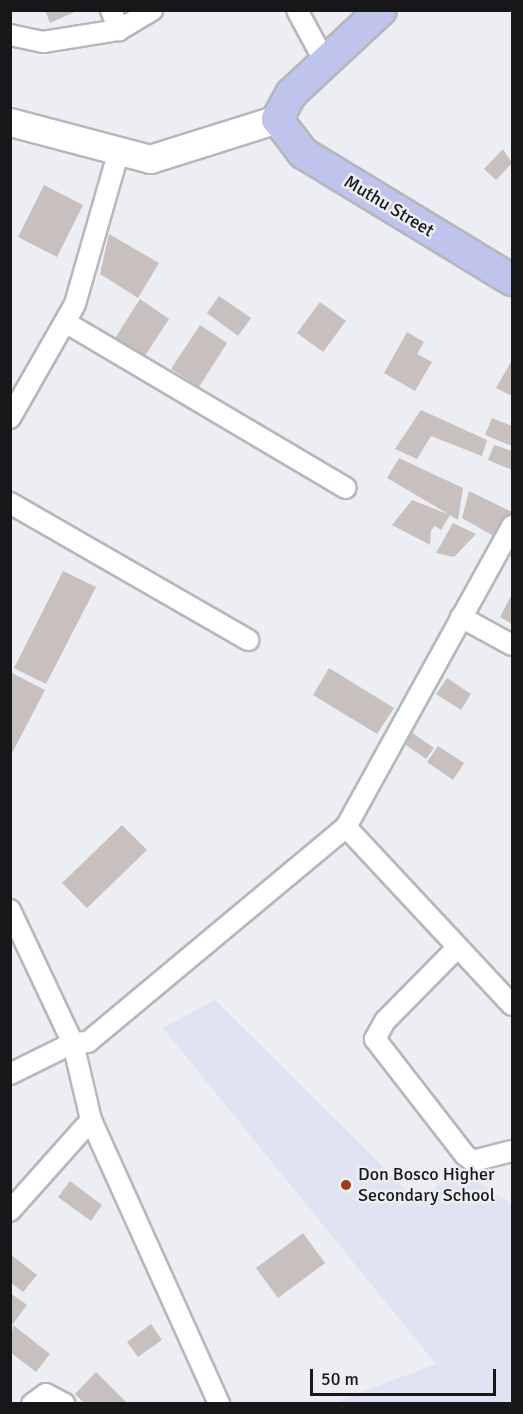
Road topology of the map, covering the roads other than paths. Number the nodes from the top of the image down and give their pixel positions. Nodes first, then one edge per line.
1 (111, 10) edge
2 (152, 10) edge
3 (297, 10) edge
4 (381, 10) edge
5 (119, 30) junction
6 (10, 35) edge
7 (325, 62) junction
8 (277, 119) junction
9 (10, 122) edge
10 (119, 151) junction
11 (513, 280) edge
12 (65, 322) junction
13 (10, 418) edge
14 (346, 488) dead end
15 (10, 503) edge
16 (513, 526) edge
17 (461, 617) junction
18 (248, 640) dead end
19 (513, 645) edge
20 (346, 827) junction
21 (10, 910) edge
22 (458, 947) junction
23 (513, 1005) edge
24 (73, 1043) junction
25 (10, 1074) edge
26 (91, 1120) junction
27 (513, 1150) edge
28 (10, 1211) edge
29 (32, 1404) edge
30 (65, 1404) edge
31 (219, 1404) edge

1 - 5 street
2 - 5 street
3 - 7 street
4 - 7 main road
5 - 6 street
7 - 8 main road
8 - 10 main road
8 - 11 main road, Muthu Street
9 - 10 main road
10 - 12 street
12 - 13 street
12 - 14 street
15 - 18 street
16 - 17 street
17 - 19 street
17 - 20 street
20 - 22 street
20 - 24 street
21 - 24 street
22 - 23 street
22 - 27 street
24 - 25 street
24 - 26 street
26 - 28 street
26 - 31 street
29 - 30 street

